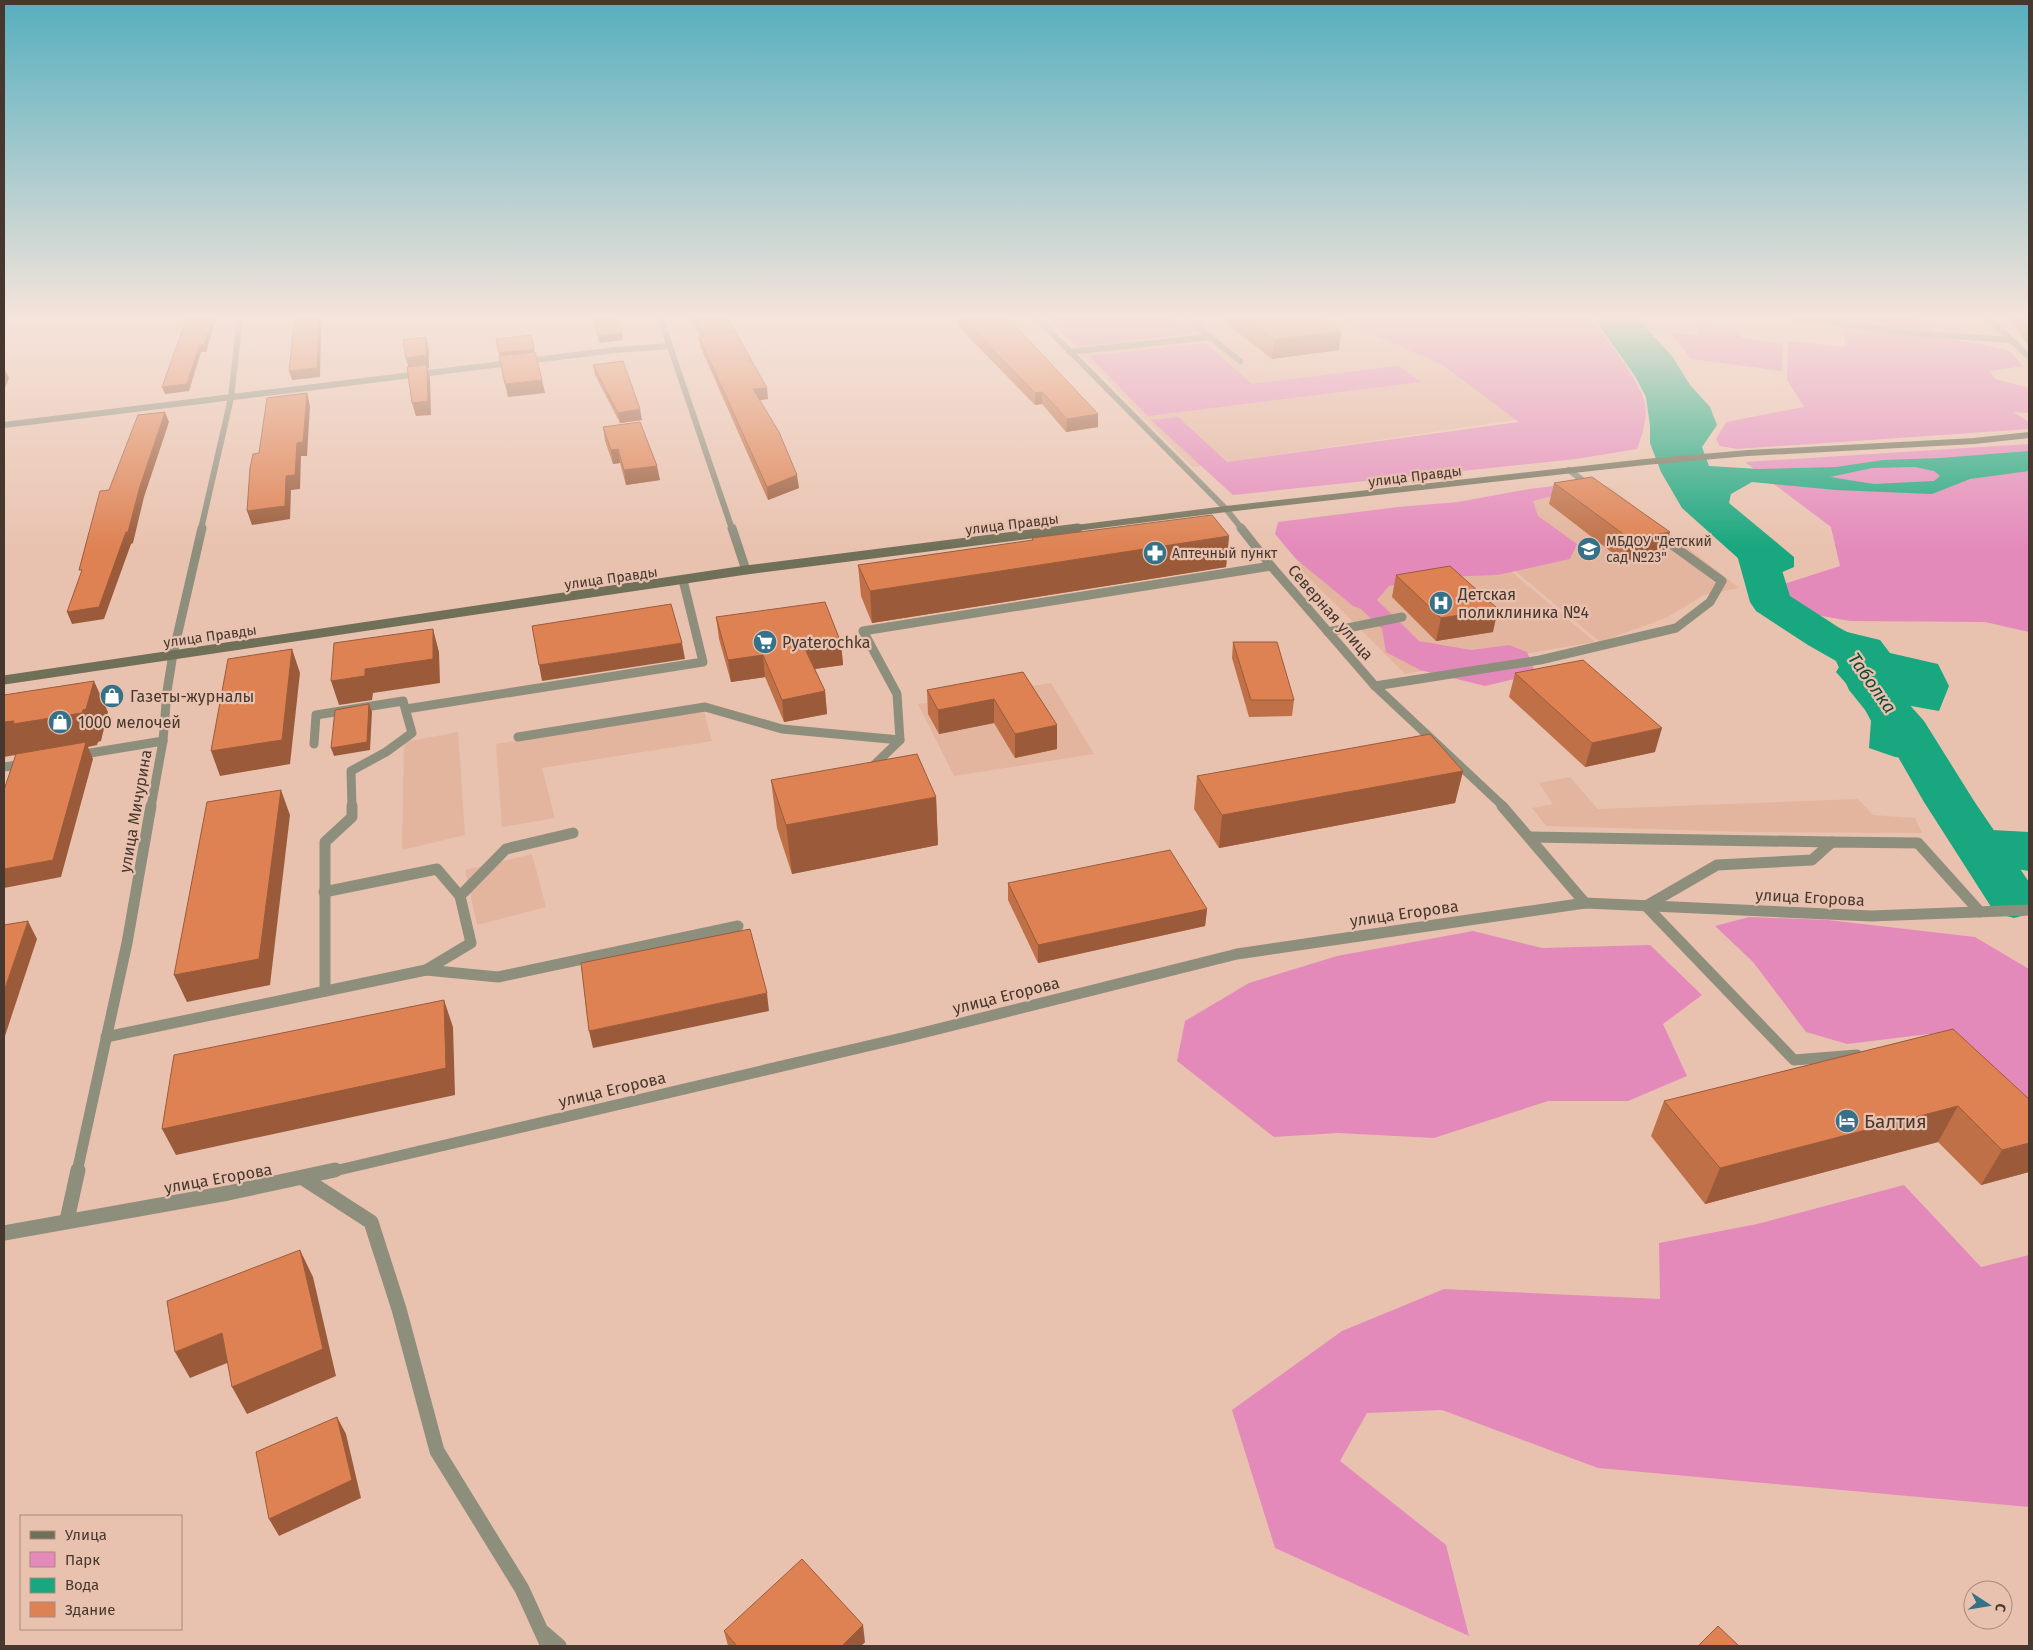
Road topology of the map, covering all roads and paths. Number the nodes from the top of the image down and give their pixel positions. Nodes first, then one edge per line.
1 (231, 394) edge
2 (263, 394) edge
3 (686, 394) edge
4 (1111, 394) edge
5 (231, 398) junction
6 (4, 424) edge
7 (2029, 435) edge
8 (1569, 470) junction
9 (1599, 492) edge
10 (1226, 509) junction
11 (1651, 529) edge
12 (1271, 566) junction
13 (746, 570) junction
14 (683, 580) junction
15 (1402, 617) dead end
16 (1328, 632) junction
17 (173, 654) junction
18 (4, 680) edge
19 (1375, 686) junction
20 (406, 709) junction
21 (518, 737) dead end
22 (900, 740) junction
23 (163, 741) junction
24 (314, 744) dead end
25 (69, 756) edge
26 (32, 762) edge
27 (4, 767) edge
28 (860, 778) edge
29 (573, 833) dead end
30 (1530, 837) junction
31 (1832, 842) junction
32 (324, 892) junction
33 (460, 896) junction
34 (1585, 903) junction
35 (1646, 906) junction
36 (2029, 910) edge
37 (1980, 912) junction
38 (738, 926) dead end
39 (426, 970) junction
40 (325, 991) junction
41 (106, 1038) junction
42 (1868, 1054) edge
43 (303, 1178) junction
44 (67, 1220) junction
45 (4, 1233) edge
46 (540, 1628) junction
47 (548, 1646) edge
48 (558, 1646) edge

1 - 5 street, улица Мичурина
2 - 5 street
3 - 13 street
4 - 10 street, Северная улица
5 - 6 street
5 - 17 street, улица Мичурина
7 - 8 street, улица Правды
8 - 9 street
8 - 10 street, улица Правды
10 - 12 street, Северная улица
10 - 13 street, улица Правды
11 - 19 street
12 - 16 street, Северная улица
12 - 22 street
13 - 14 street, улица Правды
14 - 17 street, улица Правды
14 - 20 street
15 - 16 street
16 - 19 street, Северная улица
17 - 18 street, улица Правды
17 - 23 street, улица Мичурина
19 - 30 street, Северная улица
20 - 24 street
20 - 32 street
21 - 22 street
22 - 28 street
23 - 25 street
23 - 41 street, улица Мичурина
26 - 27 street
29 - 33 street
30 - 31 street
30 - 34 street, Северная улица
31 - 35 street
31 - 37 street
32 - 33 street
32 - 40 street
33 - 39 street
34 - 35 street, улица Егорова
34 - 43 street, улица Егорова
35 - 37 street, улица Егорова
35 - 42 street
36 - 37 street, улица Егорова
38 - 39 street
39 - 40 street
40 - 41 street
41 - 44 street, улица Мичурина
43 - 44 street, улица Егорова
43 - 46 street
44 - 45 street, улица Егорова
46 - 47 street
46 - 48 street

